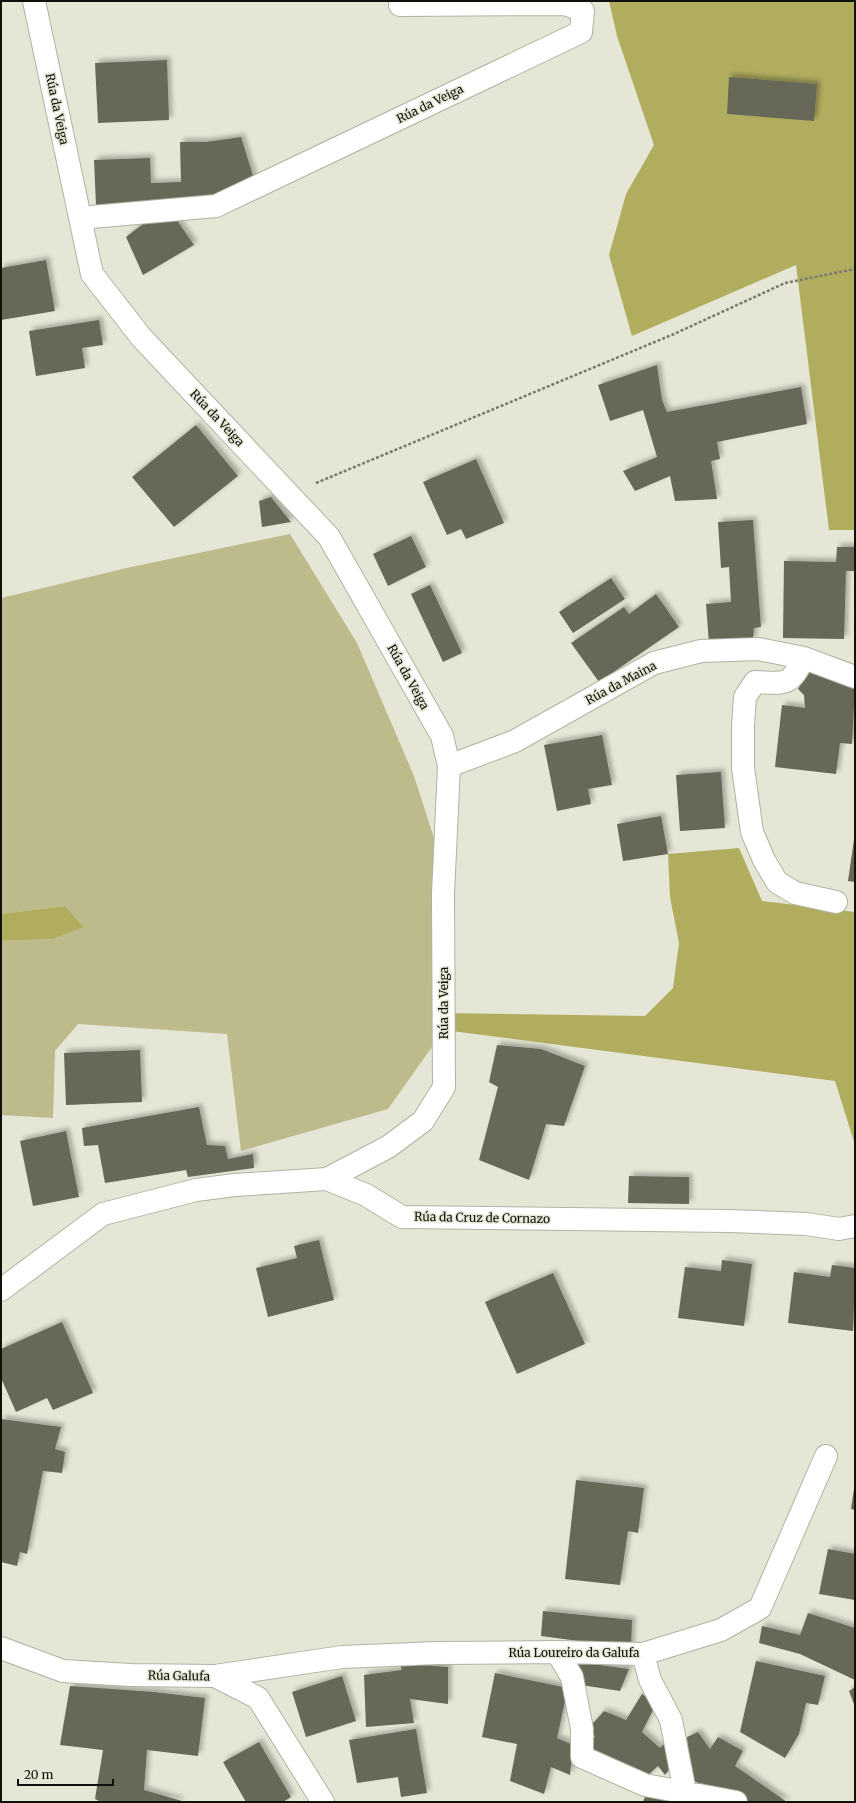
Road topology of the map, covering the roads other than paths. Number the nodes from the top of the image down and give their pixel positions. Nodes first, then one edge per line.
1 (34, 1) edge
2 (400, 5) dead end
3 (80, 218) junction
4 (804, 658) junction
5 (855, 676) edge
6 (450, 766) junction
7 (836, 902) dead end
8 (327, 1180) junction
9 (855, 1226) edge
10 (1, 1290) edge
11 (826, 1456) dead end
12 (1, 1648) edge
13 (557, 1652) junction
14 (643, 1654) junction
15 (215, 1676) junction
16 (685, 1792) junction
17 (323, 1802) edge
18 (736, 1802) edge

1 - 3 street, Rúa da Veiga
2 - 3 street, Rúa da Veiga
3 - 6 street, Rúa da Veiga
4 - 5 street, Rúa da Maina
4 - 6 street, Rúa da Maina
4 - 7 street
6 - 8 street, Rúa da Veiga
8 - 9 street, Rúa da Cruz de Cornazo
8 - 10 street, Rúa da Cruz de Cornazo
11 - 14 street, Rúa Loureiro da Galufa
12 - 15 street, Rúa Galufa
13 - 14 street, Rúa Loureiro da Galufa
13 - 15 street, Rúa Loureiro da Galufa
13 - 16 street
14 - 16 street
15 - 17 street, Rúa Galufa
16 - 18 street

